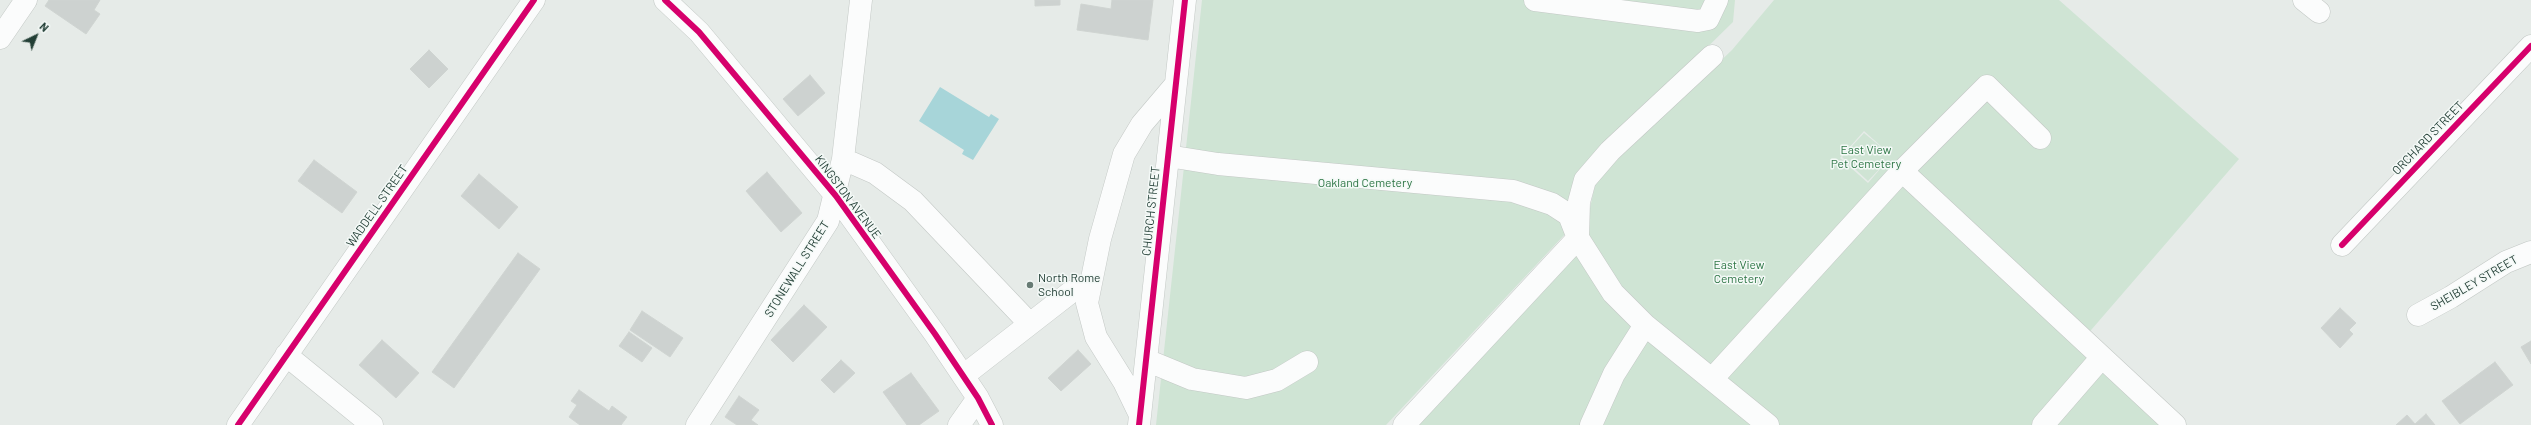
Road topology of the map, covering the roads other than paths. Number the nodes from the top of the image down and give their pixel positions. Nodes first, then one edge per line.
1 (26, 0) edge
2 (534, 0) edge
3 (665, 0) edge
4 (861, 0) edge
5 (1184, 0) edge
6 (1535, 0) edge
7 (1713, 9) edge
8 (0, 38) edge
9 (2531, 46) edge
10 (1712, 56) dead end
11 (1176, 84) junction
12 (2040, 138) dead end
13 (1168, 156) junction
14 (844, 159) junction
15 (1902, 171) junction
16 (836, 196) junction
17 (1578, 238) junction
18 (2342, 245) dead end
19 (2531, 252) edge
20 (1089, 288) junction
21 (2418, 315) dead end
22 (1029, 323) junction
23 (1645, 326) junction
24 (286, 355) junction
25 (2102, 357) junction
26 (1146, 360) junction
27 (1307, 362) dead end
28 (963, 376) junction
29 (1713, 378) junction
30 (978, 398) junction
31 (1140, 420) edge
32 (238, 425) edge
33 (372, 425) edge
34 (697, 425) edge
35 (959, 425) edge
36 (992, 425) edge
37 (1404, 425) edge
38 (1591, 425) edge
39 (1768, 425) edge
40 (2043, 425) edge
41 (2175, 425) edge

1 - 8 street
2 - 24 street, WADDELL STREET
3 - 16 street, KINGSTON AVENUE
4 - 14 street, STONEWALL STREET
5 - 11 street, CHURCH STREET
6 - 7 street
9 - 18 street, ORCHARD STREET
10 - 17 street
11 - 13 street, CHURCH STREET
11 - 20 street
12 - 15 street
13 - 17 street
13 - 26 street, CHURCH STREET
14 - 16 street, STONEWALL STREET
14 - 22 street
15 - 25 street
15 - 29 street
16 - 28 street, KINGSTON AVENUE
16 - 34 street, STONEWALL STREET
17 - 23 street
17 - 37 street
19 - 21 street, SHEIBLEY STREET
20 - 22 street
20 - 31 street
22 - 28 street
23 - 29 street
23 - 38 street
24 - 32 street, WADDELL STREET
24 - 33 street
25 - 40 street
25 - 41 street
26 - 27 street
26 - 31 street, CHURCH STREET
28 - 30 street, KINGSTON AVENUE
29 - 39 street
30 - 35 street
30 - 36 street, KINGSTON AVENUE

